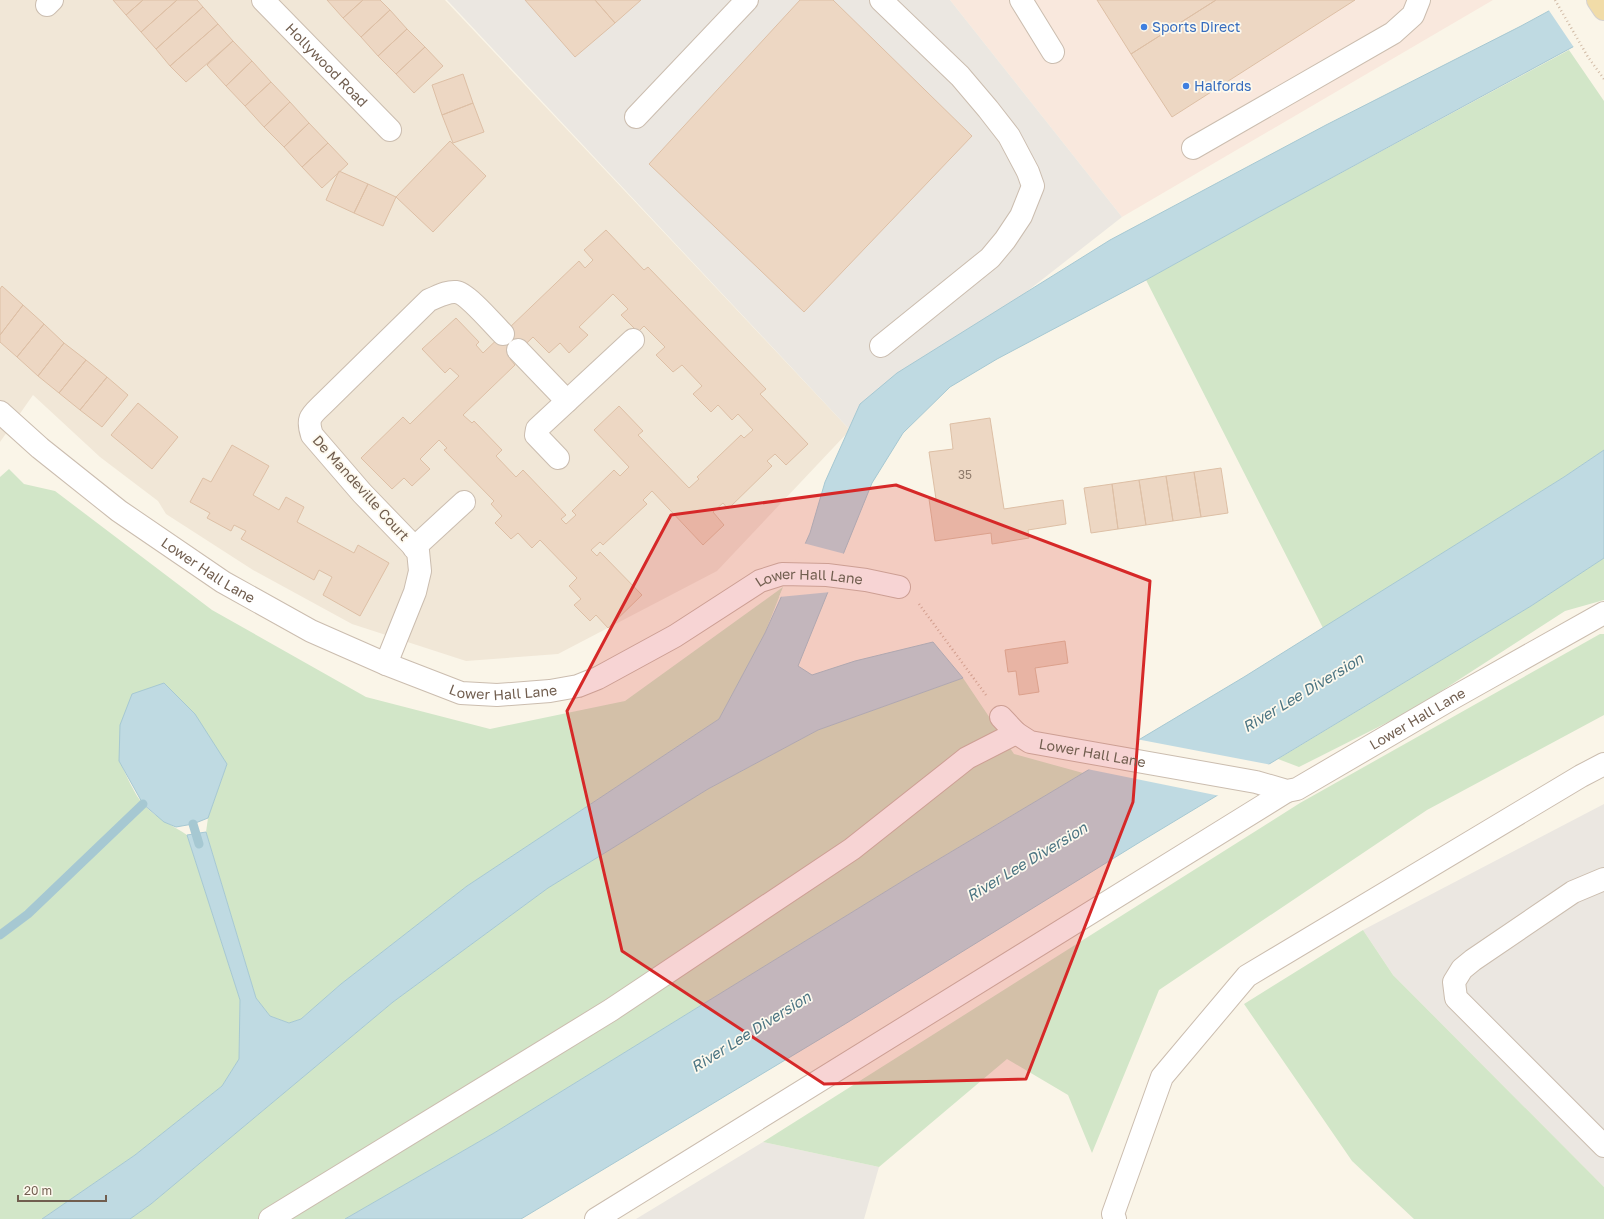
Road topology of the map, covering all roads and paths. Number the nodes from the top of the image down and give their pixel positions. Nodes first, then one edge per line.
1 (263, 0) edge
2 (747, 0) edge
3 (881, 0) edge
4 (1021, 0) edge
5 (1419, 0) edge
6 (1555, 0) edge
7 (1598, 0) edge
8 (1604, 9) edge
9 (1053, 52) dead end
10 (1604, 79) edge
11 (636, 118) dead end
12 (390, 130) dead end
13 (1193, 148) dead end
14 (503, 334) dead end
15 (632, 340) dead end
16 (881, 346) dead end
17 (518, 350) dead end
18 (567, 401) junction
19 (0, 412) edge
20 (558, 458) dead end
21 (464, 502) dead end
22 (414, 548) junction
23 (899, 587) joint
24 (1604, 613) edge
25 (386, 664) junction
26 (1001, 717) joint
27 (1016, 732) junction
28 (1604, 764) edge
29 (1287, 791) junction
30 (1604, 879) edge
31 (1604, 1146) edge
32 (270, 1219) edge
33 (596, 1219) edge
34 (1115, 1219) edge

1 - 12 street, Hollywood Road
2 - 11 street
3 - 16 street
4 - 9 street
5 - 13 street
6 - 10 path
7 - 8 main road
14 - 22 street, De Mandeville Court
15 - 18 street
17 - 18 street
18 - 20 street
19 - 25 street, Lower Hall Lane
21 - 22 street
22 - 25 street, De Mandeville Court
23 - 25 street, Lower Hall Lane
23 - 26 path
24 - 29 street, Lower Hall Lane
26 - 27 street, Lower Hall Lane
27 - 29 street, Lower Hall Lane
27 - 32 street
28 - 34 street
29 - 33 street
30 - 31 street

